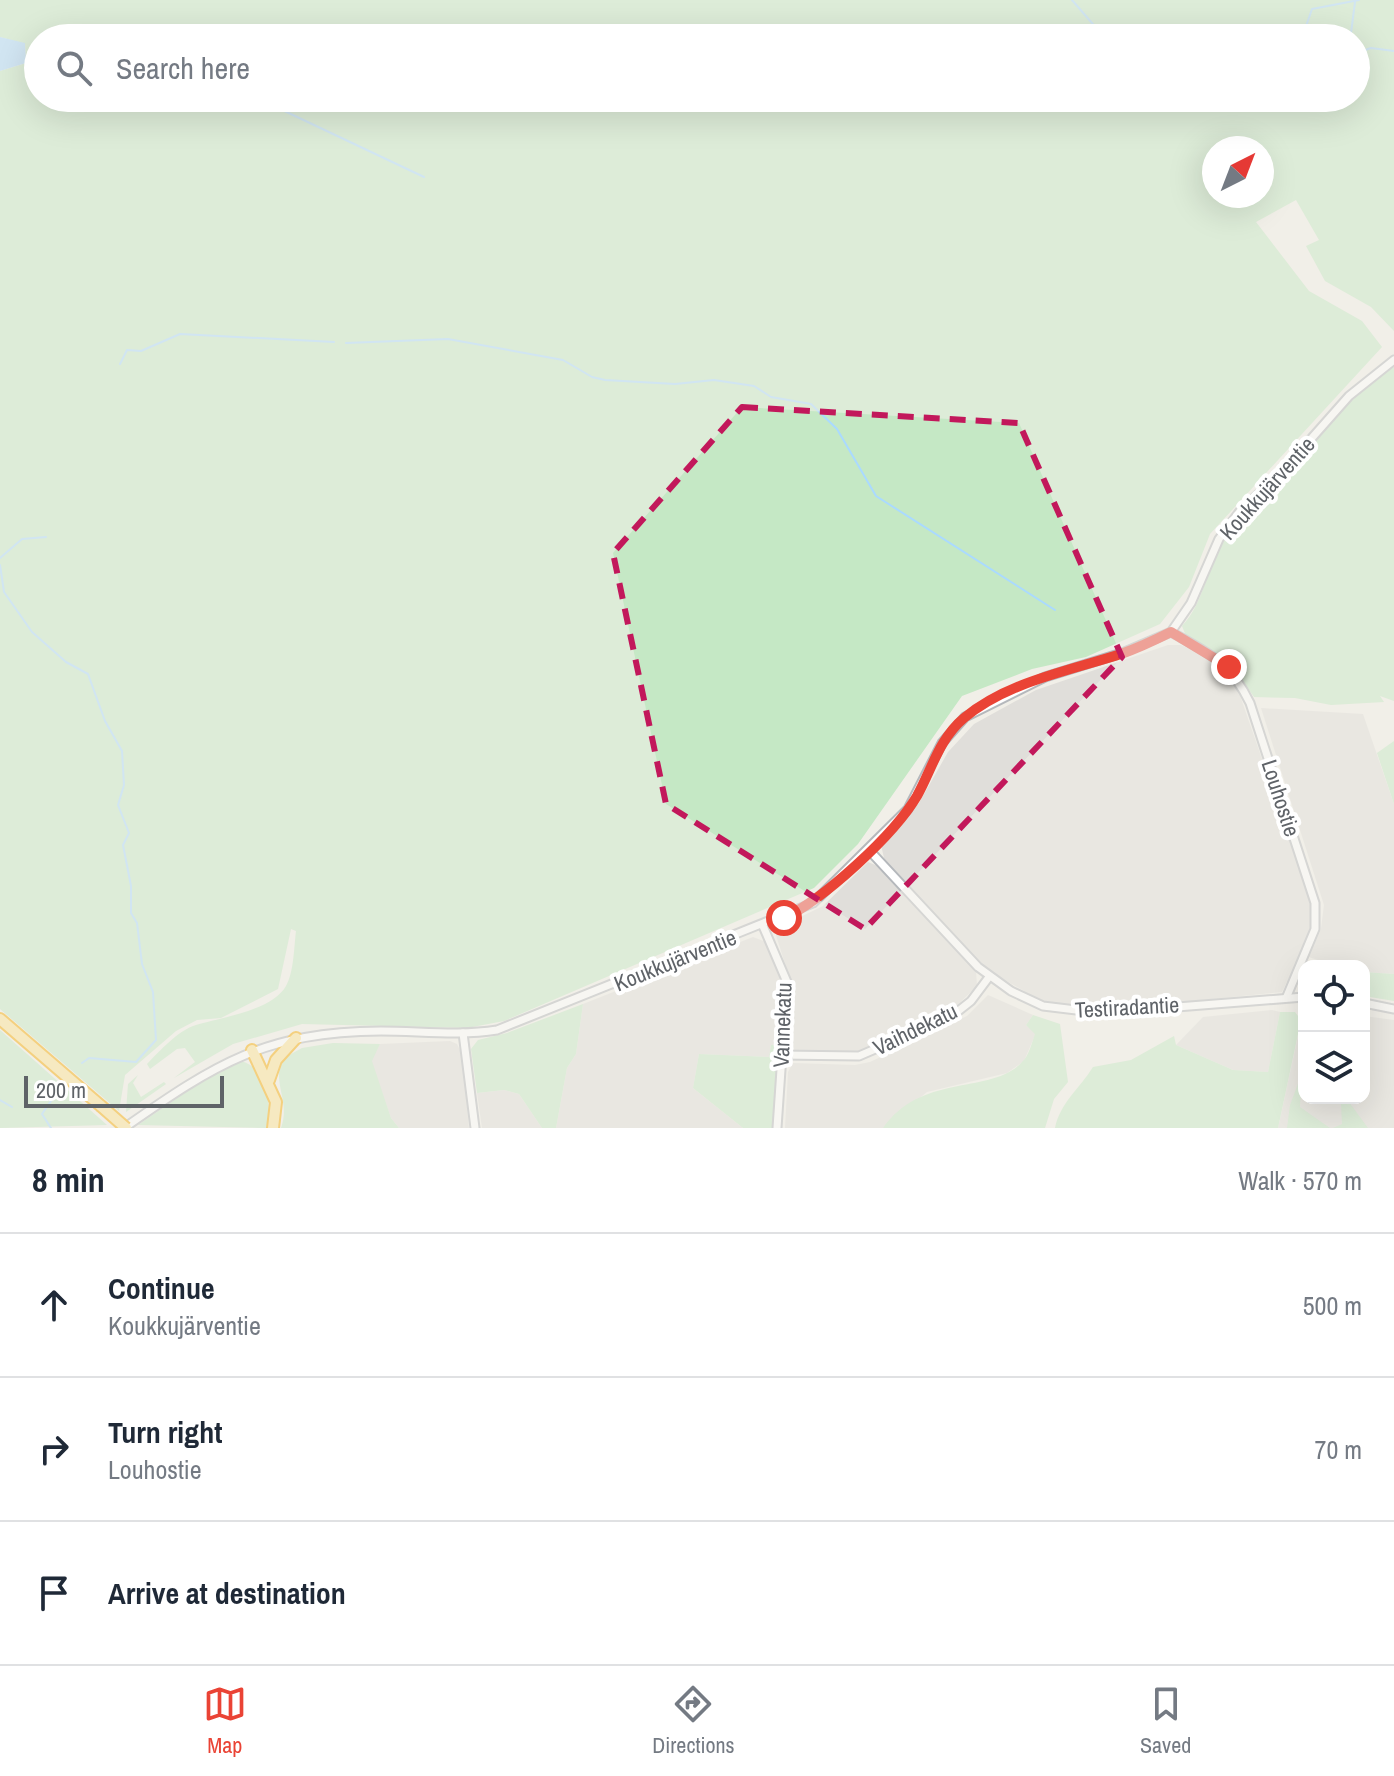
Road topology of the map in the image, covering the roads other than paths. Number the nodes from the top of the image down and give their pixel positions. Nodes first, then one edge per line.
1 (1394, 360) edge
2 (1171, 632) junction
3 (869, 850) junction
4 (763, 926) junction
5 (989, 977) junction
6 (1287, 996) junction
7 (1298, 997) edge
8 (1370, 1004) edge
9 (1394, 1009) edge
10 (0, 1019) edge
11 (463, 1033) junction
12 (296, 1038) junction
13 (252, 1050) junction
14 (781, 1055) junction
15 (269, 1080) junction
16 (125, 1128) edge
17 (273, 1128) edge
18 (475, 1128) edge
19 (777, 1128) edge

1 - 2 street, Koukkujärventie
2 - 3 street, Koukkujärventie
2 - 6 street, Louhostie
3 - 4 street, Koukkujärventie
3 - 5 street, Testiradantie
4 - 11 street, Koukkujärventie
4 - 14 street, Vannekatu
5 - 6 street, Testiradantie
5 - 14 street, Vaihdekatu
6 - 7 street, Testiradantie
8 - 9 street
10 - 16 highway, bridge
11 - 12 street, Koukkujärventie
11 - 18 street
12 - 13 street, Koukkujärventie
12 - 15 highway
13 - 15 highway
13 - 16 street, Koukkujärventie
14 - 19 street, Vannekatu
15 - 17 highway

